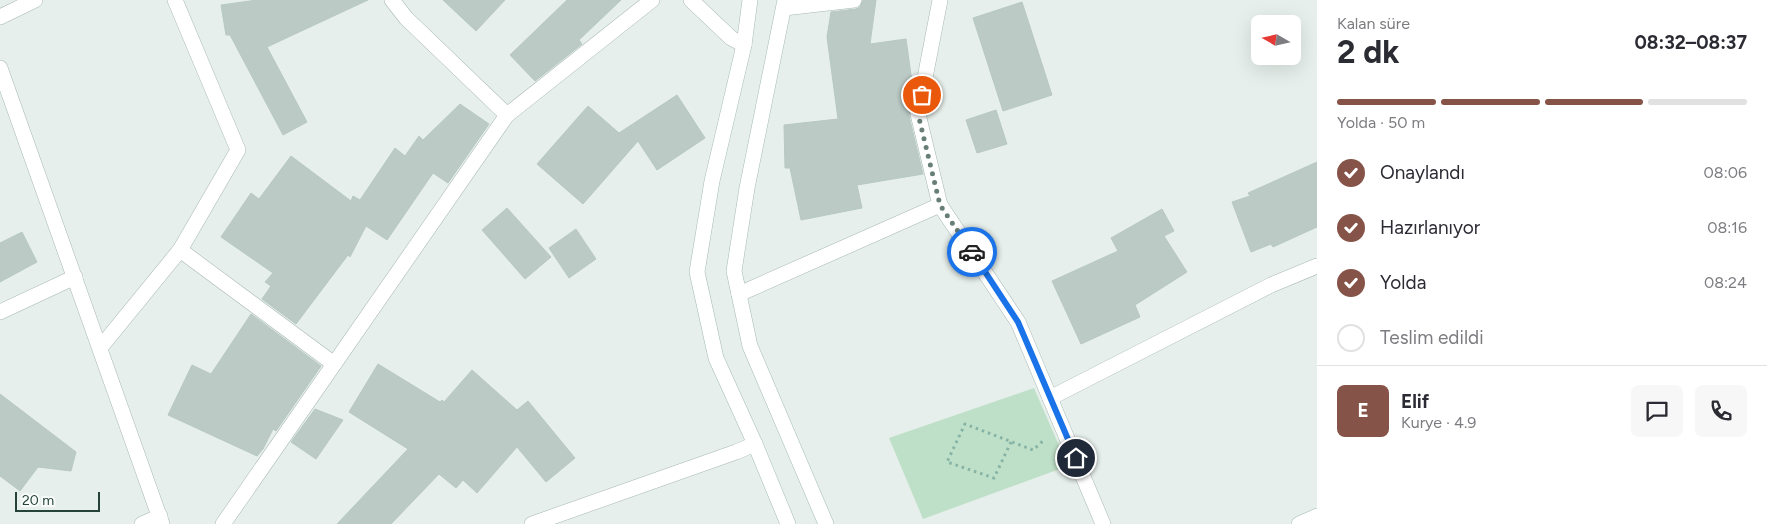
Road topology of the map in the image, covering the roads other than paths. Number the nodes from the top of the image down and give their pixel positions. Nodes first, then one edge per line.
1 (35, 0) edge
2 (175, 0) edge
3 (392, 0) edge
4 (652, 0) edge
5 (691, 0) edge
6 (750, 0) edge
7 (854, 0) edge
8 (940, 0) edge
9 (784, 4) edge
10 (0, 17) edge
11 (744, 45) junction
12 (0, 68) edge
13 (507, 115) junction
14 (940, 205) junction
15 (180, 250) junction
16 (1317, 266) edge
17 (74, 277) junction
18 (739, 294) junction
19 (0, 312) edge
20 (100, 348) junction
21 (334, 364) junction
22 (1050, 398) junction
23 (755, 444) junction
24 (1317, 516) edge
25 (161, 520) edge
26 (142, 524) edge
27 (223, 524) edge
28 (532, 524) edge
29 (788, 524) edge
30 (826, 524) edge
31 (1103, 524) edge
32 (1299, 524) edge

1 - 10 street
2 - 15 street
3 - 13 street
4 - 13 street
5 - 11 street
6 - 11 street
7 - 9 street
8 - 14 street
9 - 18 street
11 - 23 street
12 - 17 street
13 - 21 street
14 - 18 street
14 - 22 street
15 - 20 street
15 - 21 street
16 - 22 street
17 - 19 street
17 - 20 street
18 - 30 street
20 - 25 street
21 - 27 street
22 - 31 street
23 - 28 street
23 - 29 street
24 - 32 street
25 - 26 street

